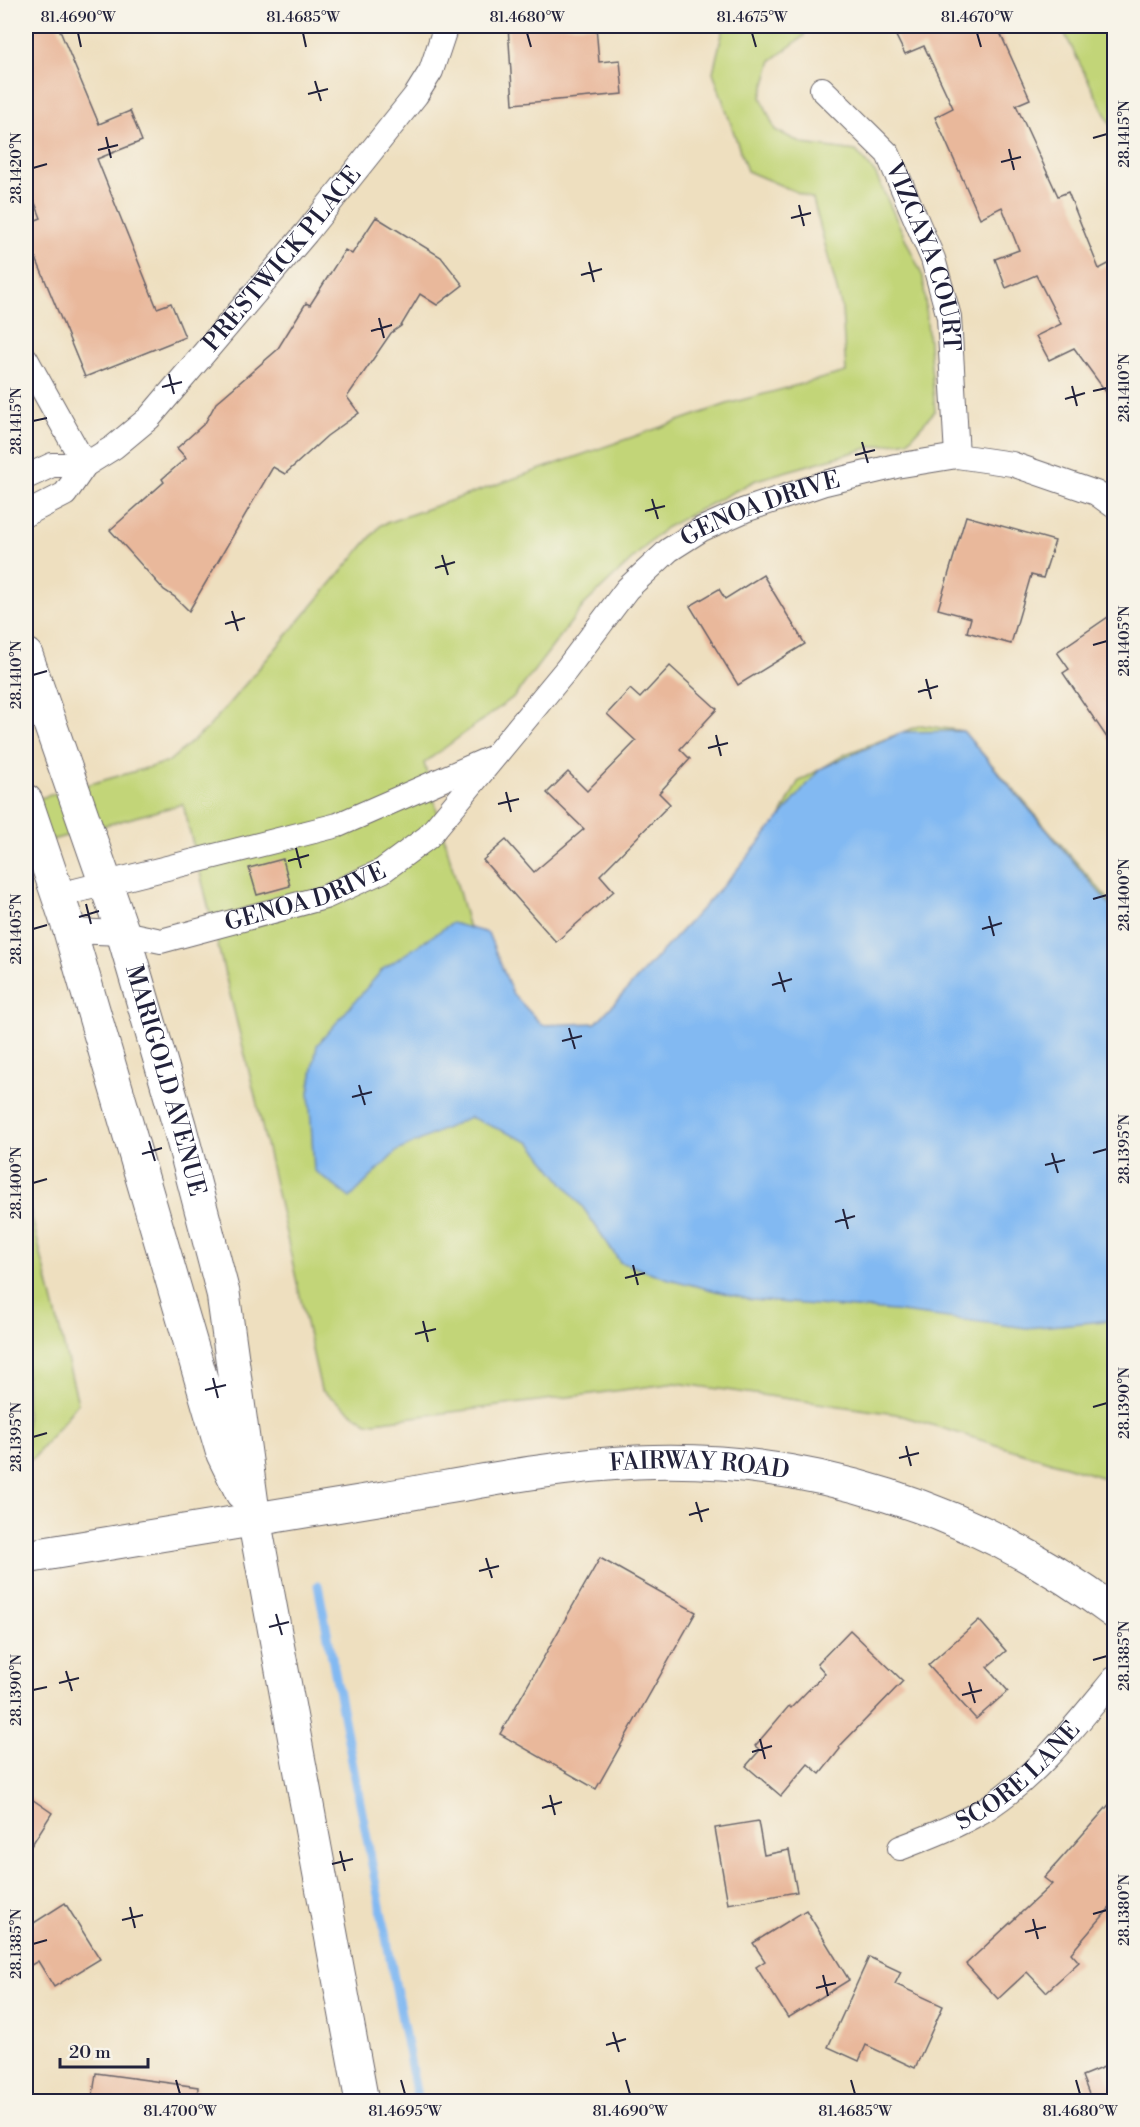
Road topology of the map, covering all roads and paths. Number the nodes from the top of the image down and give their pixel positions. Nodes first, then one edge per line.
1 (446, 26) edge
2 (822, 89) dead end
3 (26, 359) edge
4 (957, 456) junction
5 (85, 465) junction
6 (26, 477) edge
7 (1114, 506) edge
8 (26, 514) edge
9 (26, 655) edge
10 (494, 757) junction
11 (26, 801) edge
12 (106, 882) junction
13 (59, 895) junction
14 (70, 931) junction
15 (123, 933) junction
16 (254, 1519) junction
17 (26, 1557) edge
18 (1114, 1612) edge
19 (1114, 1679) edge
20 (900, 1848) dead end
21 (362, 2102) edge

1 - 5 street, PRESTWICK PLACE
2 - 4 street, VIZCAYA COURT
3 - 5 street
4 - 7 street, GENOA DRIVE
4 - 10 street, GENOA DRIVE
5 - 6 street
5 - 8 street, PRESTWICK PLACE
9 - 12 main road, MARIGOLD AVENUE
10 - 12 street, GENOA DRIVE
10 - 15 street, GENOA DRIVE
11 - 13 main road, MARIGOLD AVENUE
12 - 13 street, GENOA DRIVE
12 - 15 main road, MARIGOLD AVENUE
13 - 14 main road, MARIGOLD AVENUE
14 - 15 street, GENOA DRIVE
14 - 16 main road, MARIGOLD AVENUE
15 - 16 main road, MARIGOLD AVENUE
16 - 17 main road, FAIRWAY ROAD
16 - 18 main road, FAIRWAY ROAD
16 - 21 main road, MARIGOLD AVENUE
19 - 20 street, SCORE LANE

